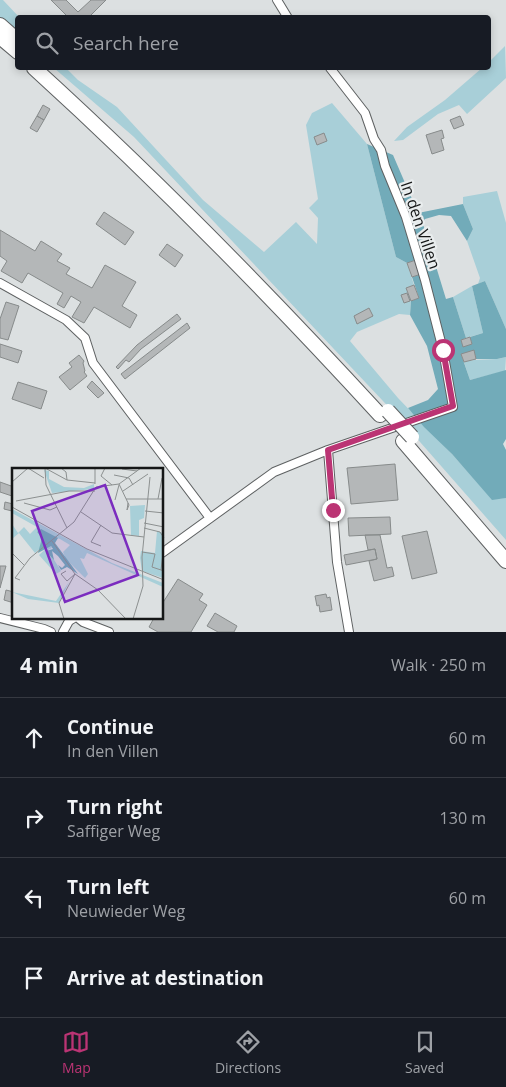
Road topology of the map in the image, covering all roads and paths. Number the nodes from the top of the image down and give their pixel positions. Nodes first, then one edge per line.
1 (277, 0) edge
2 (286, 15) edge
3 (0, 25) edge
4 (0, 37) edge
5 (15, 38) edge
6 (15, 50) edge
7 (36, 70) edge
8 (49, 70) edge
9 (332, 70) edge
10 (0, 283) edge
11 (384, 413) junction
12 (407, 439) junction
13 (328, 450) junction
14 (210, 518) junction
15 (506, 548) edge
16 (164, 552) edge
17 (506, 561) edge
18 (0, 618) edge
19 (71, 620) edge
20 (80, 620) edge
21 (51, 632) edge
22 (63, 632) edge
23 (110, 632) edge
24 (349, 632) edge

1 - 2 street
3 - 5 highway
4 - 6 highway
7 - 11 highway
8 - 11 highway
9 - 13 street, In den Villen
10 - 14 street
11 - 12 highway, bridge
12 - 15 highway
12 - 17 highway
13 - 14 street
13 - 24 street
14 - 16 street
18 - 21 street
19 - 22 street
20 - 23 street

